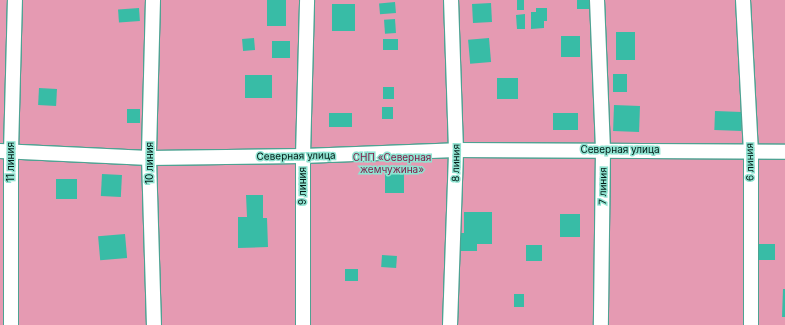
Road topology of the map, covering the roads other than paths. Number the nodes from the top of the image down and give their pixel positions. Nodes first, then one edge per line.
1 (14, 0) edge
2 (153, 0) edge
3 (307, 0) edge
4 (451, 0) edge
5 (597, 0) edge
6 (743, 0) edge
7 (456, 150) junction
8 (603, 150) junction
9 (5, 151) edge
10 (750, 151) junction
11 (785, 152) edge
12 (303, 156) junction
13 (149, 158) junction
14 (12, 325) edge
15 (154, 325) edge
16 (303, 325) edge
17 (450, 325) edge
18 (601, 325) edge
19 (751, 325) edge

1 - 9 street, 11 линия
2 - 13 street, 10 линия
3 - 12 street, 9 линия
4 - 7 street, 8 линия
5 - 8 street, 7 линия
6 - 10 street, 6 линия
7 - 8 street, Северная улица
7 - 12 street, Северная улица
7 - 17 street, 8 линия
8 - 10 street, Северная улица
8 - 18 street, 7 линия
9 - 13 street, Северная улица
9 - 14 street, 11 линия
10 - 11 street, Северная улица
10 - 19 street, 6 линия
12 - 13 street, Северная улица
12 - 16 street, 9 линия
13 - 15 street, 10 линия

